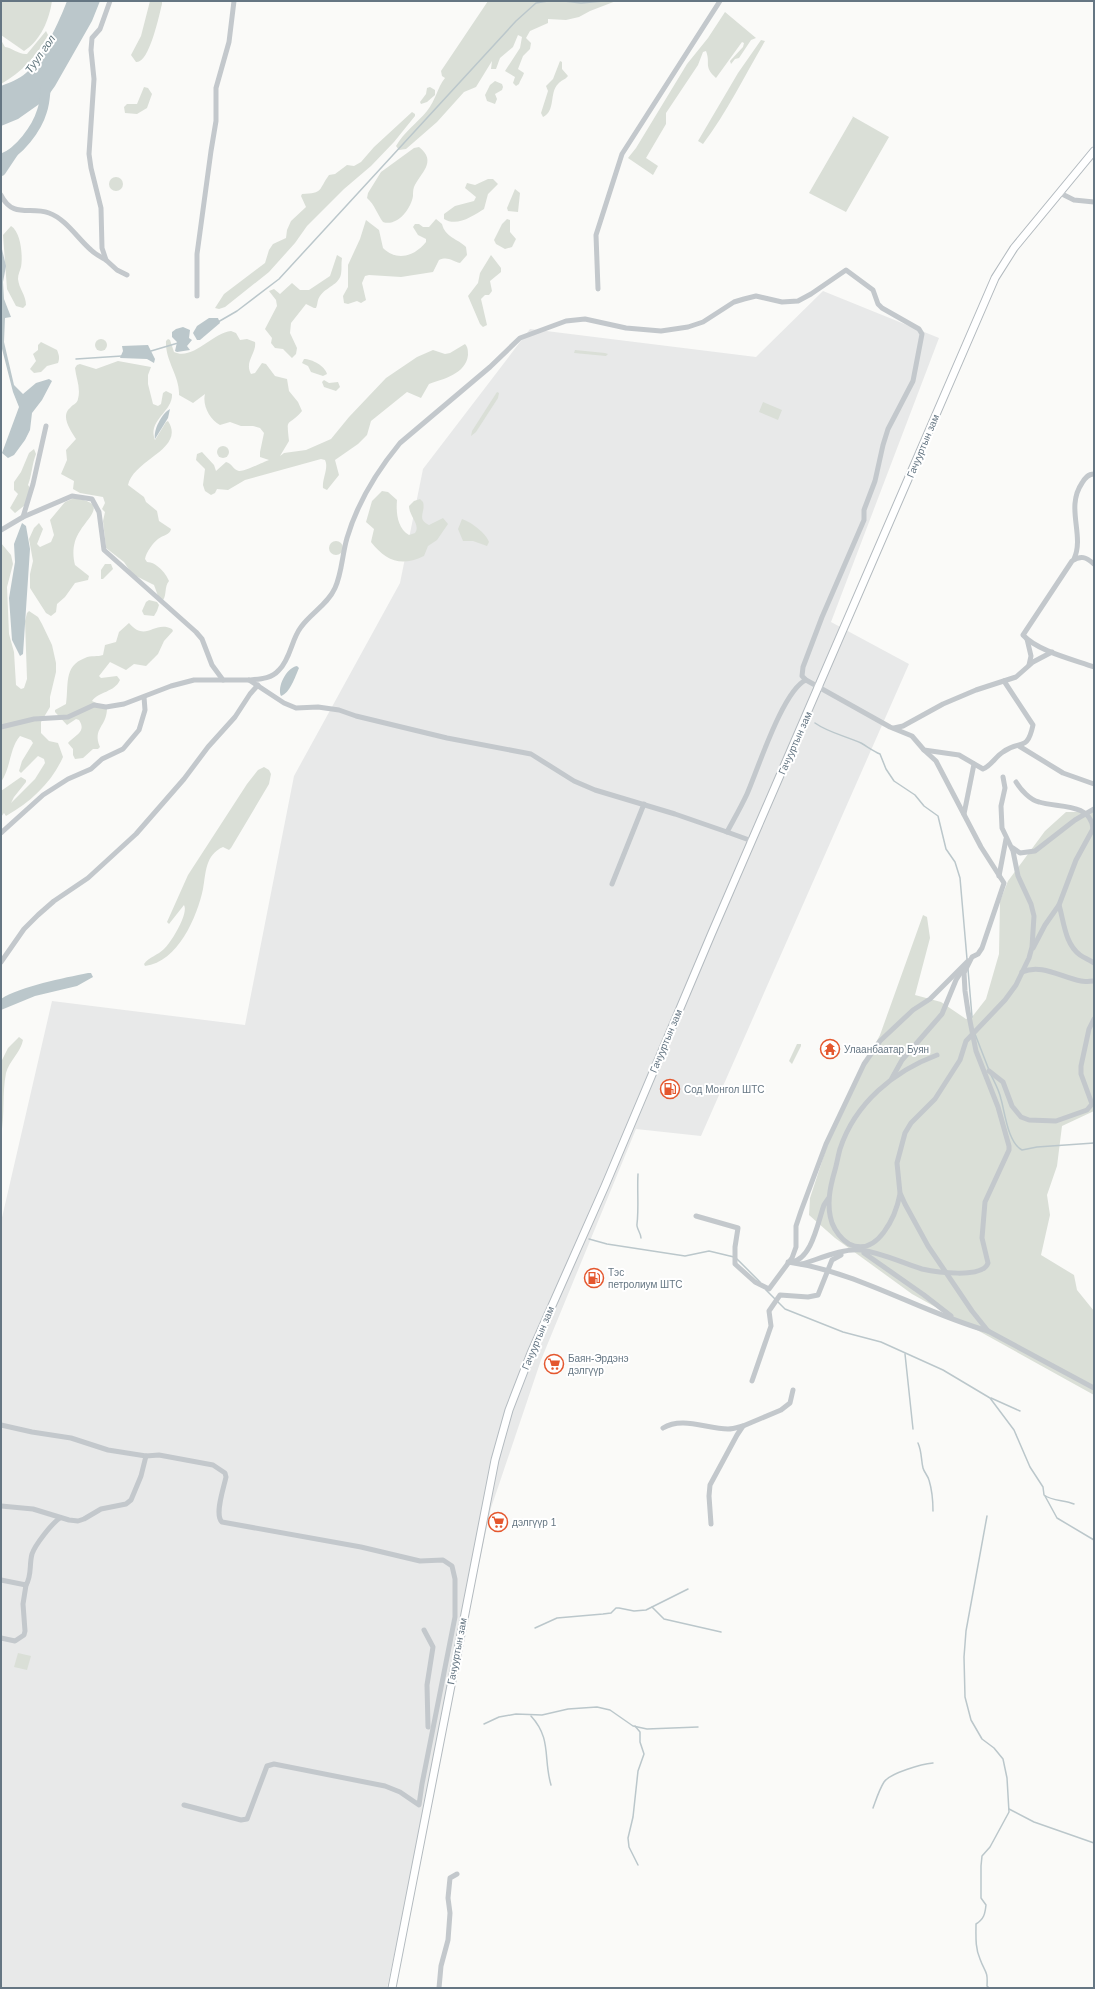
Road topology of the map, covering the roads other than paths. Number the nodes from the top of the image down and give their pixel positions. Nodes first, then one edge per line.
1 (110, 1) edge
2 (234, 1) edge
3 (720, 1) edge
4 (1094, 151) edge
5 (1060, 193) junction
6 (1, 195) edge
7 (1094, 202) edge
8 (106, 260) junction
9 (127, 275) dead end
10 (598, 289) dead end
11 (198, 296) dead end
12 (46, 426) dead end
13 (1094, 474) edge
14 (23, 517) junction
15 (1, 530) edge
16 (1073, 560) junction
17 (1094, 564) edge
18 (1027, 639) junction
19 (1052, 652) junction
20 (1029, 667) junction
21 (1093, 667) edge
22 (223, 680) junction
23 (249, 680) junction
24 (806, 680) junction
25 (1004, 681) junction
26 (258, 685) junction
27 (819, 687) junction
28 (144, 697) junction
29 (1, 727) edge
30 (890, 727) junction
31 (1019, 746) junction
32 (924, 750) junction
33 (974, 764) junction
34 (1003, 778) dead end
35 (1016, 782) dead end
36 (1094, 784) edge
37 (644, 804) junction
38 (1094, 809) edge
39 (964, 814) junction
40 (1085, 814) junction
41 (1093, 828) edge
42 (727, 832) junction
43 (1, 833) edge
44 (1006, 839) junction
45 (752, 841) junction
46 (1011, 846) junction
47 (999, 876) junction
48 (612, 884) dead end
49 (1060, 905) junction
50 (1029, 958) junction
51 (970, 959) junction
52 (1, 962) edge
53 (1094, 963) edge
54 (1022, 972) junction
55 (1094, 981) edge
56 (1094, 1018) edge
57 (973, 1032) junction
58 (938, 1055) dead end
59 (989, 1071) dead end
60 (891, 1079) junction
61 (900, 1193) junction
62 (828, 1199) junction
63 (696, 1216) dead end
64 (860, 1250) junction
65 (848, 1251) junction
66 (788, 1262) junction
67 (802, 1264) junction
68 (828, 1271) junction
69 (947, 1272) junction
70 (955, 1320) junction
71 (988, 1331) junction
72 (752, 1381) dead end
73 (1094, 1388) edge
74 (793, 1390) dead end
75 (1, 1425) edge
76 (744, 1426) junction
77 (663, 1428) dead end
78 (146, 1456) junction
79 (1, 1506) edge
80 (60, 1518) junction
81 (711, 1524) dead end
82 (1, 1580) edge
83 (26, 1584) junction
84 (424, 1630) dead end
85 (1, 1638) edge
86 (428, 1727) dead end
87 (184, 1805) dead end
88 (457, 1874) dead end
89 (392, 1988) edge
90 (439, 1988) edge

1 - 8 street
2 - 11 street
3 - 10 street
4 - 5 main road, Гачууртын зам
5 - 7 street
5 - 27 main road, Гачууртын зам
6 - 8 street
8 - 9 street
12 - 14 street
13 - 16 street
14 - 15 street
14 - 22 street
16 - 17 street
16 - 18 street
18 - 19 street
18 - 20 street
19 - 20 street
19 - 21 street
20 - 25 street
22 - 23 street
22 - 28 street
23 - 24 street
23 - 26 street
24 - 27 street
24 - 42 street
25 - 30 street
25 - 31 street
26 - 37 street
26 - 52 street
27 - 30 street
27 - 45 main road, Гачууртын зам
28 - 29 street
28 - 43 street
30 - 32 street
31 - 33 street
31 - 36 street
32 - 33 street
32 - 39 street
33 - 39 street
34 - 44 street
35 - 40 street
37 - 42 street
37 - 48 street
38 - 40 street
39 - 47 street
40 - 41 street
40 - 46 street
41 - 49 street
42 - 45 street
44 - 46 street
44 - 47 street
45 - 89 main road, Гачууртын зам
46 - 50 street
47 - 51 street
49 - 50 street
49 - 53 street
50 - 54 street
51 - 57 street
51 - 60 street
51 - 66 street
54 - 55 street
54 - 57 street
56 - 59 street
57 - 61 street
57 - 69 street
58 - 60 street
60 - 62 street
61 - 62 street
61 - 69 street
62 - 66 street
63 - 66 street
64 - 65 street
64 - 69 street
64 - 70 street
65 - 67 street
65 - 68 street
66 - 67 street
67 - 68 street
68 - 70 street
68 - 72 street
69 - 71 street
70 - 71 street
71 - 73 street
74 - 76 street
75 - 78 street
76 - 77 street
76 - 81 street
78 - 80 street
78 - 87 street
79 - 80 street
80 - 83 street
82 - 83 street
83 - 85 street
84 - 86 street
88 - 90 street

